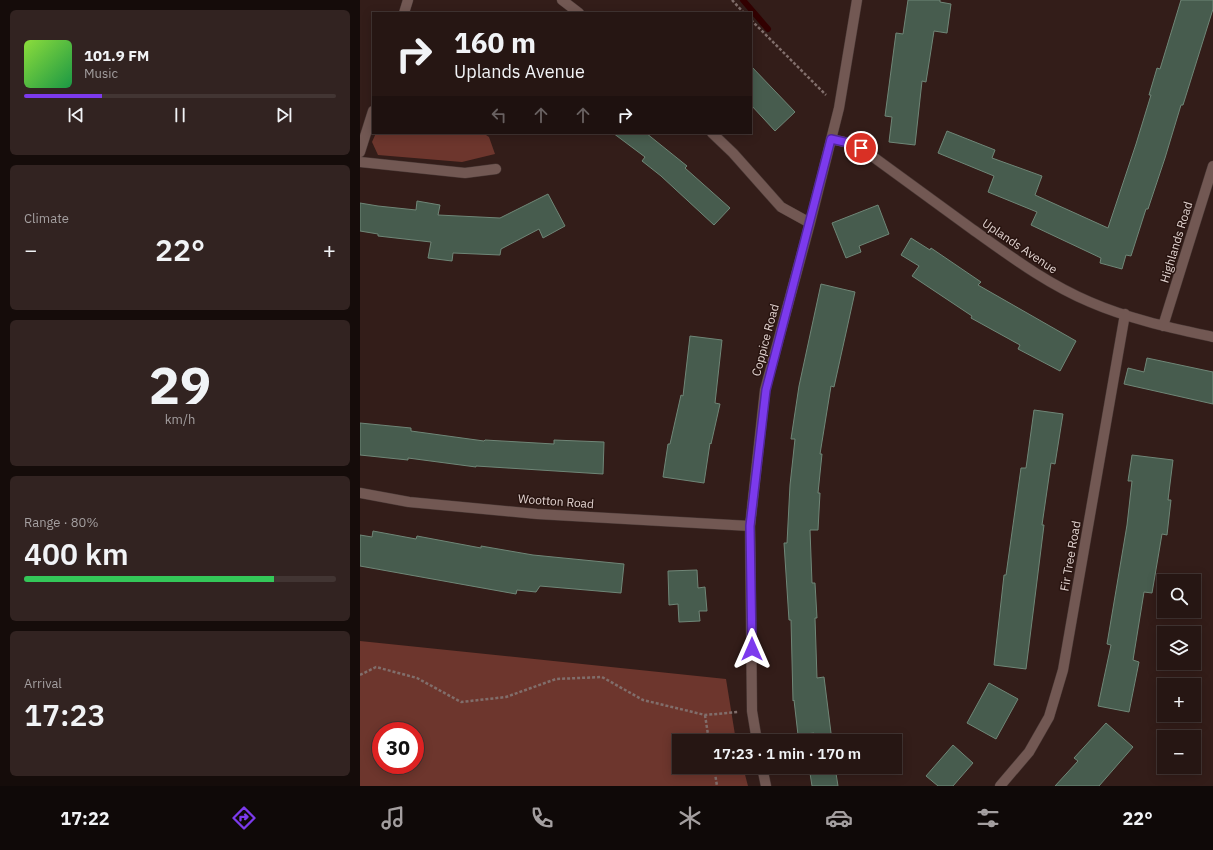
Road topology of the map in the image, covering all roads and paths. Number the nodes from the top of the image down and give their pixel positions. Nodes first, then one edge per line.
1 (408, 0) edge
2 (562, 0) edge
3 (732, 0) edge
4 (857, 0) edge
5 (404, 12) edge
6 (578, 12) edge
7 (743, 12) edge
8 (752, 21) edge
9 (839, 108) junction
10 (372, 114) edge
11 (713, 134) edge
12 (831, 139) junction
13 (360, 152) edge
14 (360, 162) edge
15 (1213, 166) edge
16 (496, 169) dead end
17 (810, 223) junction
18 (1125, 314) junction
19 (1163, 326) junction
20 (1213, 337) edge
21 (360, 493) edge
22 (750, 526) junction
23 (360, 674) edge
24 (752, 711) junction
25 (705, 715) junction
26 (708, 734) edge
27 (757, 734) edge
28 (715, 774) edge
29 (763, 774) edge
30 (717, 786) edge
31 (766, 786) edge
32 (1000, 786) edge

1 - 5 street
2 - 6 street
3 - 7 path
4 - 9 street, Coppice Road
8 - 9 path
9 - 12 street, Coppice Road
10 - 13 street
11 - 17 street
12 - 17 street, Coppice Road
12 - 18 street, Uplands Avenue
14 - 16 street
15 - 19 street, Highlands Road
17 - 22 street, Coppice Road
18 - 19 street, Uplands Avenue
18 - 32 street, Fir Tree Road
19 - 20 street, Uplands Avenue
21 - 22 street, Wootton Road
22 - 24 street, Coppice Road
23 - 25 path
24 - 25 path
24 - 27 street, Coppice Road
25 - 26 path
28 - 30 path
29 - 31 street

